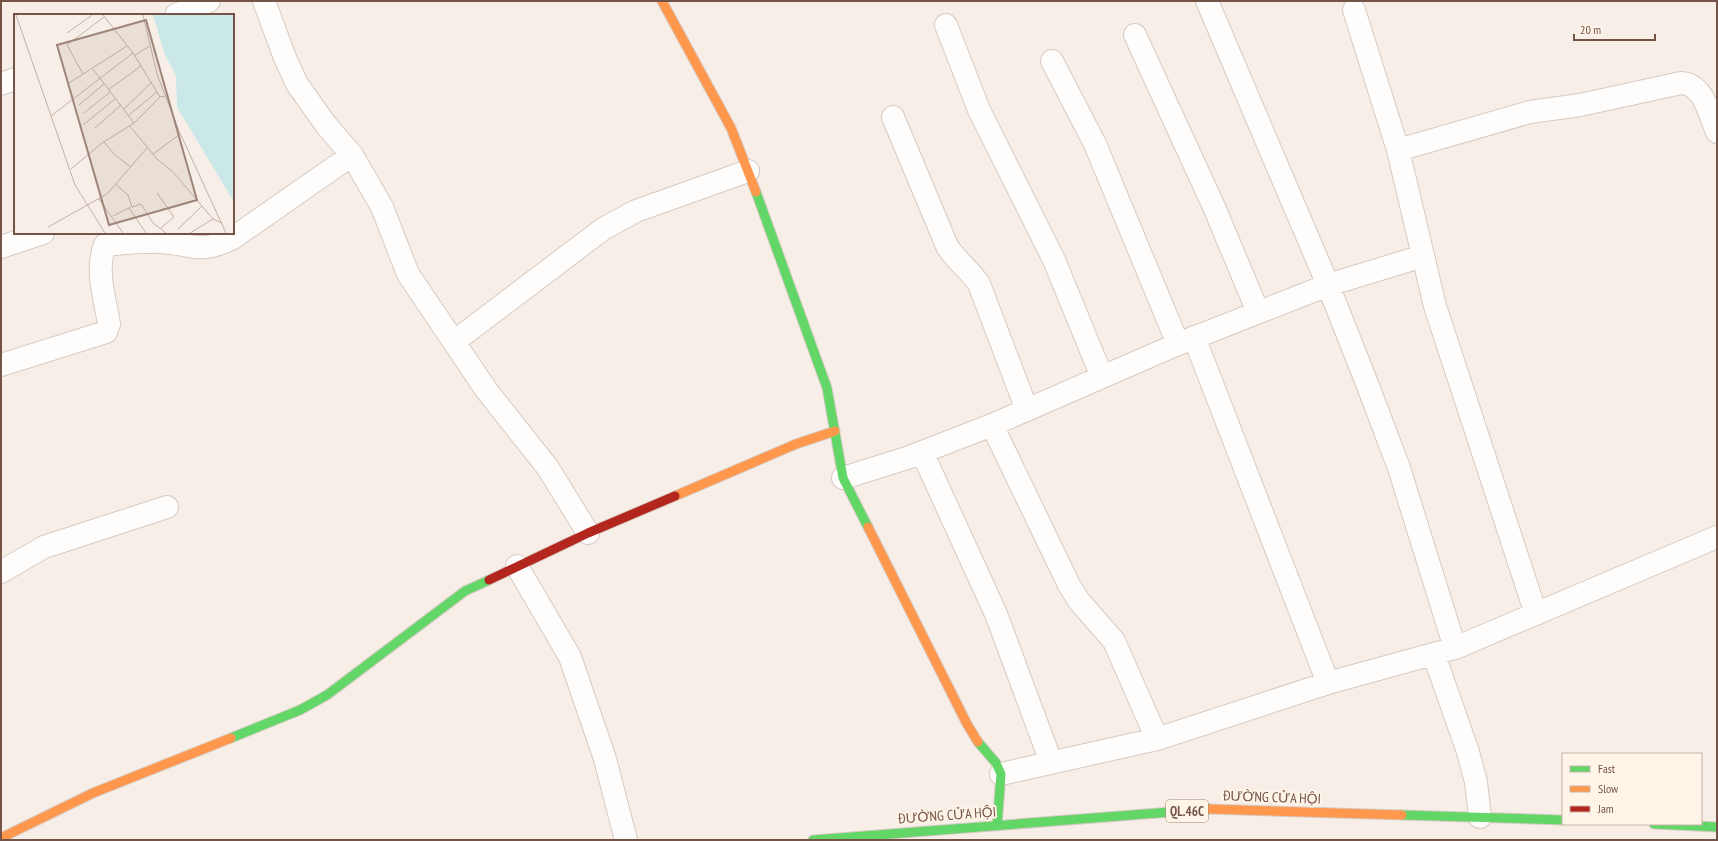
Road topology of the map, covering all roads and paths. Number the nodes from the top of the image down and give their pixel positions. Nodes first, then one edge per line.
1 (209, 1) edge
2 (264, 1) edge
3 (662, 1) edge
4 (1207, 1) edge
5 (1354, 10) dead end
6 (178, 14) edge
7 (946, 26) dead end
8 (1135, 35) dead end
9 (1052, 61) dead end
10 (14, 79) edge
11 (1, 84) edge
12 (893, 117) dead end
13 (1717, 132) edge
14 (1398, 150) junction
15 (352, 155) junction
16 (748, 171) junction
17 (40, 234) edge
18 (105, 239) edge
19 (1, 246) edge
20 (1422, 256) junction
21 (1328, 285) junction
22 (1258, 312) junction
23 (1186, 340) junction
24 (455, 341) junction
25 (1, 365) edge
26 (1102, 377) junction
27 (1027, 410) junction
28 (992, 425) junction
29 (835, 431) junction
30 (922, 452) junction
31 (843, 478) junction
32 (167, 507) dead end
33 (588, 533) junction
34 (1717, 537) edge
35 (517, 566) junction
36 (1, 572) edge
37 (1536, 614) junction
38 (1455, 648) junction
39 (1434, 655) junction
40 (1328, 684) junction
41 (1157, 739) junction
42 (1051, 762) junction
43 (1001, 774) junction
44 (1480, 817) junction
45 (1562, 820) edge
46 (1675, 825) edge
47 (997, 826) junction
48 (1717, 827) edge
49 (1, 838) edge
50 (626, 840) edge
51 (813, 840) edge

1 - 6 street
2 - 15 street
3 - 16 street
4 - 21 street
5 - 14 street
7 - 26 street
8 - 22 street
9 - 23 street
10 - 11 street
12 - 27 street
13 - 14 street
14 - 20 street
15 - 18 street
15 - 24 street
16 - 24 street
16 - 29 street
17 - 19 street
18 - 25 street
20 - 21 street
20 - 37 street
21 - 22 street
21 - 38 street
22 - 23 street
23 - 26 street
23 - 40 street
24 - 33 street
26 - 27 street
27 - 28 street
28 - 30 street
28 - 41 street
29 - 31 street
29 - 33 street
30 - 31 street
30 - 42 street
31 - 43 street
32 - 36 street
33 - 35 street
34 - 37 street
35 - 49 street
35 - 50 street
37 - 38 street
38 - 39 street
39 - 40 street
39 - 44 street
40 - 41 street
41 - 42 street
42 - 43 street
43 - 47 street
44 - 45 street, ĐƯỜNG CỬA HỘI / QL.46C
44 - 47 street, ĐƯỜNG CỬA HỘI / QL.46C
46 - 48 street
47 - 51 street, ĐƯỜNG CỬA HỘI / QL.46C

